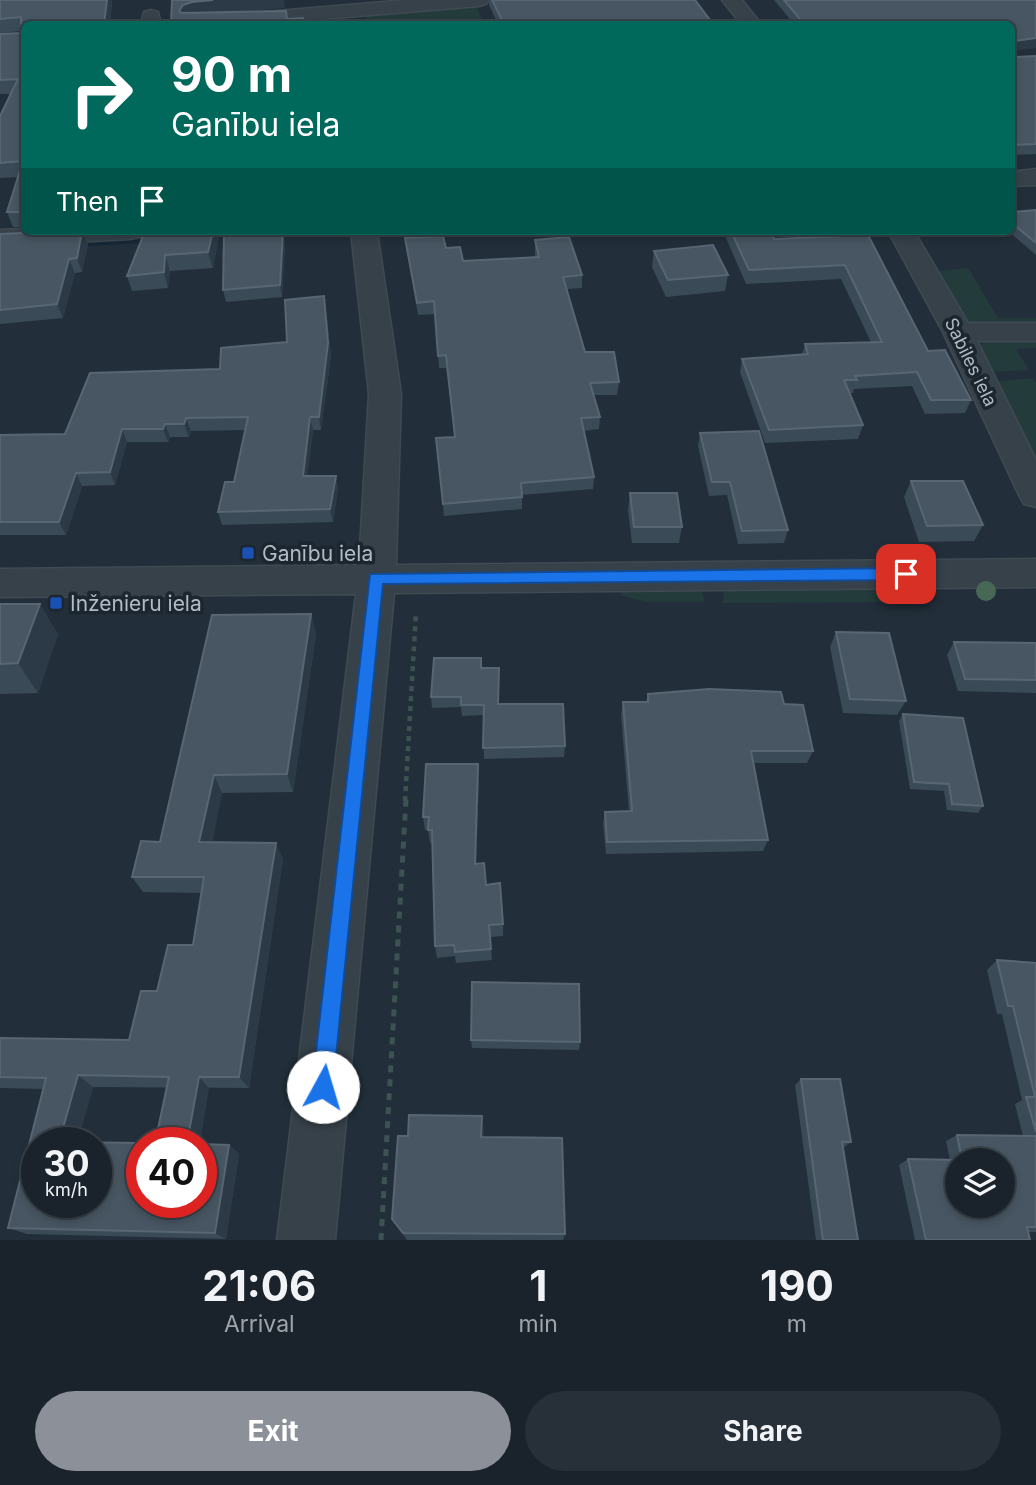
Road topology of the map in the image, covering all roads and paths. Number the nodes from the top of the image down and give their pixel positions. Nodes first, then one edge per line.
1 (479, 0) edge
2 (733, 0) edge
3 (337, 12) edge
4 (230, 21) edge
5 (749, 21) edge
6 (1036, 177) edge
7 (1015, 179) edge
8 (56, 235) edge
9 (365, 235) edge
10 (903, 235) edge
11 (0, 238) edge
12 (958, 332) junction
13 (1036, 332) edge
14 (1036, 495) edge
15 (1036, 573) edge
16 (376, 579) junction
17 (0, 583) edge
18 (417, 604) dead end
19 (306, 1240) edge
20 (381, 1240) edge

1 - 3 street
2 - 5 street
3 - 4 street
6 - 7 street
8 - 11 street
9 - 16 street
10 - 12 street, Sabiles iela
12 - 13 street
12 - 14 street, Sabiles iela
15 - 16 street
16 - 17 street
16 - 19 street
18 - 20 path

